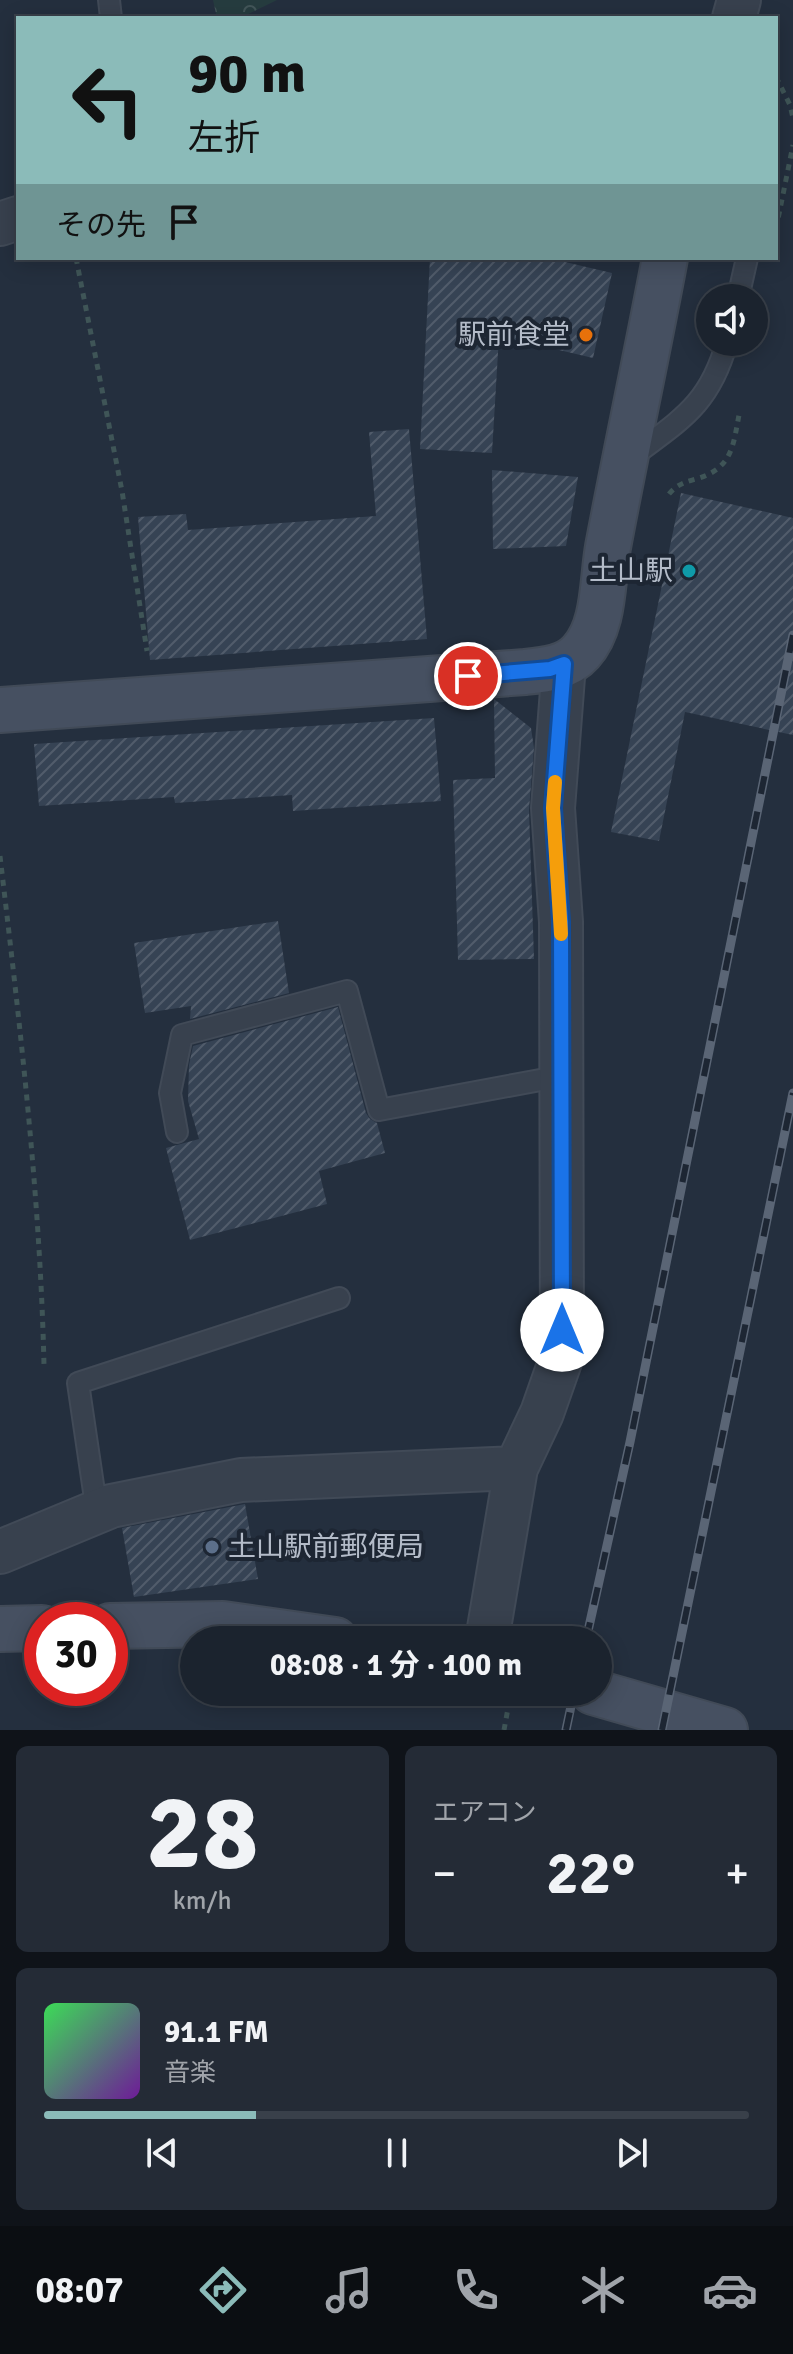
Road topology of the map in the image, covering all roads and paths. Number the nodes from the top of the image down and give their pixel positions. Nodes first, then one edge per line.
1 (778, 81) edge
2 (793, 118) edge
3 (793, 145) edge
4 (778, 219) edge
5 (76, 260) edge
6 (665, 260) edge
7 (747, 260) edge
8 (741, 284) edge
9 (723, 356) edge
10 (742, 397) dead end
11 (626, 461) junction
12 (666, 506) dead end
13 (564, 664) junction
14 (154, 699) junction
15 (0, 710) edge
16 (0, 856) edge
17 (562, 1076) junction
18 (177, 1132) dead end
19 (339, 1298) dead end
20 (78, 1383) junction
21 (516, 1468) junction
22 (97, 1512) junction
23 (0, 1552) edge
24 (128, 1626) edge
25 (237, 1626) edge
26 (489, 1626) edge
27 (24, 1628) edge
28 (0, 1629) edge
29 (612, 1697) edge
30 (508, 1706) edge
31 (504, 1730) edge
32 (725, 1730) edge

1 - 2 path
3 - 4 path
5 - 14 path
6 - 11 street
7 - 8 lane
9 - 11 lane
10 - 12 path
11 - 13 street
13 - 14 street
13 - 17 street
14 - 15 street
16 - 20 path
17 - 18 lane
17 - 21 street
19 - 20 lane
20 - 22 lane
21 - 22 street
21 - 26 street
22 - 23 street
24 - 25 street
27 - 28 street
29 - 32 street
30 - 31 path

